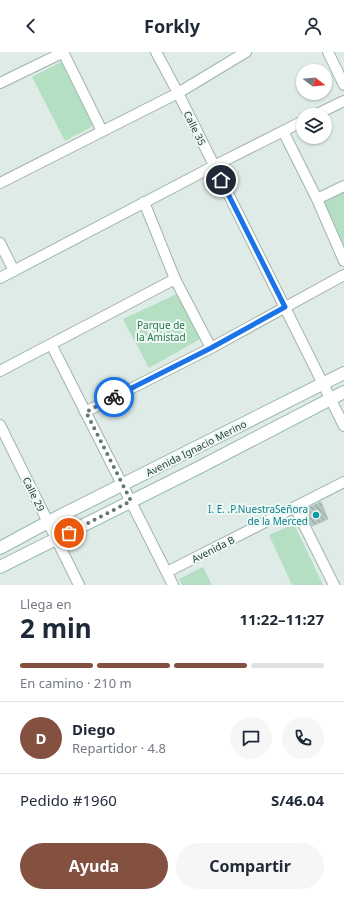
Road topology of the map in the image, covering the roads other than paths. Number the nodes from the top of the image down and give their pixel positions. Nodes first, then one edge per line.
1 (63, 52) edge
2 (156, 52) edge
3 (246, 52) edge
4 (328, 52) edge
5 (0, 83) edge
6 (344, 86) edge
7 (178, 93) junction
8 (344, 101) edge
9 (330, 108) edge
10 (296, 124) edge
11 (102, 131) junction
12 (283, 131) junction
13 (214, 166) junction
14 (0, 182) edge
15 (344, 186) edge
16 (317, 199) junction
17 (144, 202) junction
18 (0, 243) edge
19 (344, 262) edge
20 (14, 271) junction
21 (344, 275) edge
22 (0, 278) edge
23 (175, 279) junction
24 (285, 307) junction
25 (51, 344) junction
26 (211, 348) junction
27 (0, 371) edge
28 (344, 373) edge
29 (323, 383) junction
30 (344, 392) edge
31 (330, 398) junction
32 (86, 412) junction
33 (0, 425) edge
34 (344, 426) edge
35 (344, 482) edge
36 (123, 485) junction
37 (131, 501) junction
38 (295, 507) junction
39 (48, 522) junction
40 (56, 539) junction
41 (0, 548) edge
42 (0, 567) edge
43 (167, 572) junction
44 (79, 585) edge
45 (173, 585) edge
46 (334, 585) edge

1 - 5 street
1 - 11 street
2 - 7 street, Calle 35
3 - 7 street
4 - 6 street
7 - 11 street
7 - 13 street, Calle 35
8 - 9 street
10 - 12 street
11 - 14 street
12 - 13 street
12 - 16 street
13 - 17 street
13 - 24 street, Calle 35
15 - 16 street
16 - 19 street
17 - 20 street
17 - 23 street
18 - 20 street
20 - 22 street
21 - 24 street
23 - 25 street
23 - 26 street
24 - 26 street
24 - 29 street, Calle 35
25 - 27 street
25 - 32 street
26 - 32 street
28 - 29 street, Avenida Ignacio Merino
29 - 31 street, Calle 35
29 - 36 street, Avenida Ignacio Merino
30 - 31 street, Avenida Ignacio Merino
31 - 34 street, Calle 35
31 - 37 street, Avenida Ignacio Merino
32 - 36 street
33 - 39 street, Calle 29
35 - 38 street, Avenida B
36 - 37 street
36 - 39 street, Avenida Ignacio Merino
37 - 40 street, Avenida Ignacio Merino
37 - 43 street
38 - 43 street, Avenida B
38 - 46 street
39 - 40 street, Calle 29
39 - 41 street, Avenida Ignacio Merino
40 - 42 street, Avenida Ignacio Merino
40 - 44 street, Calle 29
43 - 45 street

